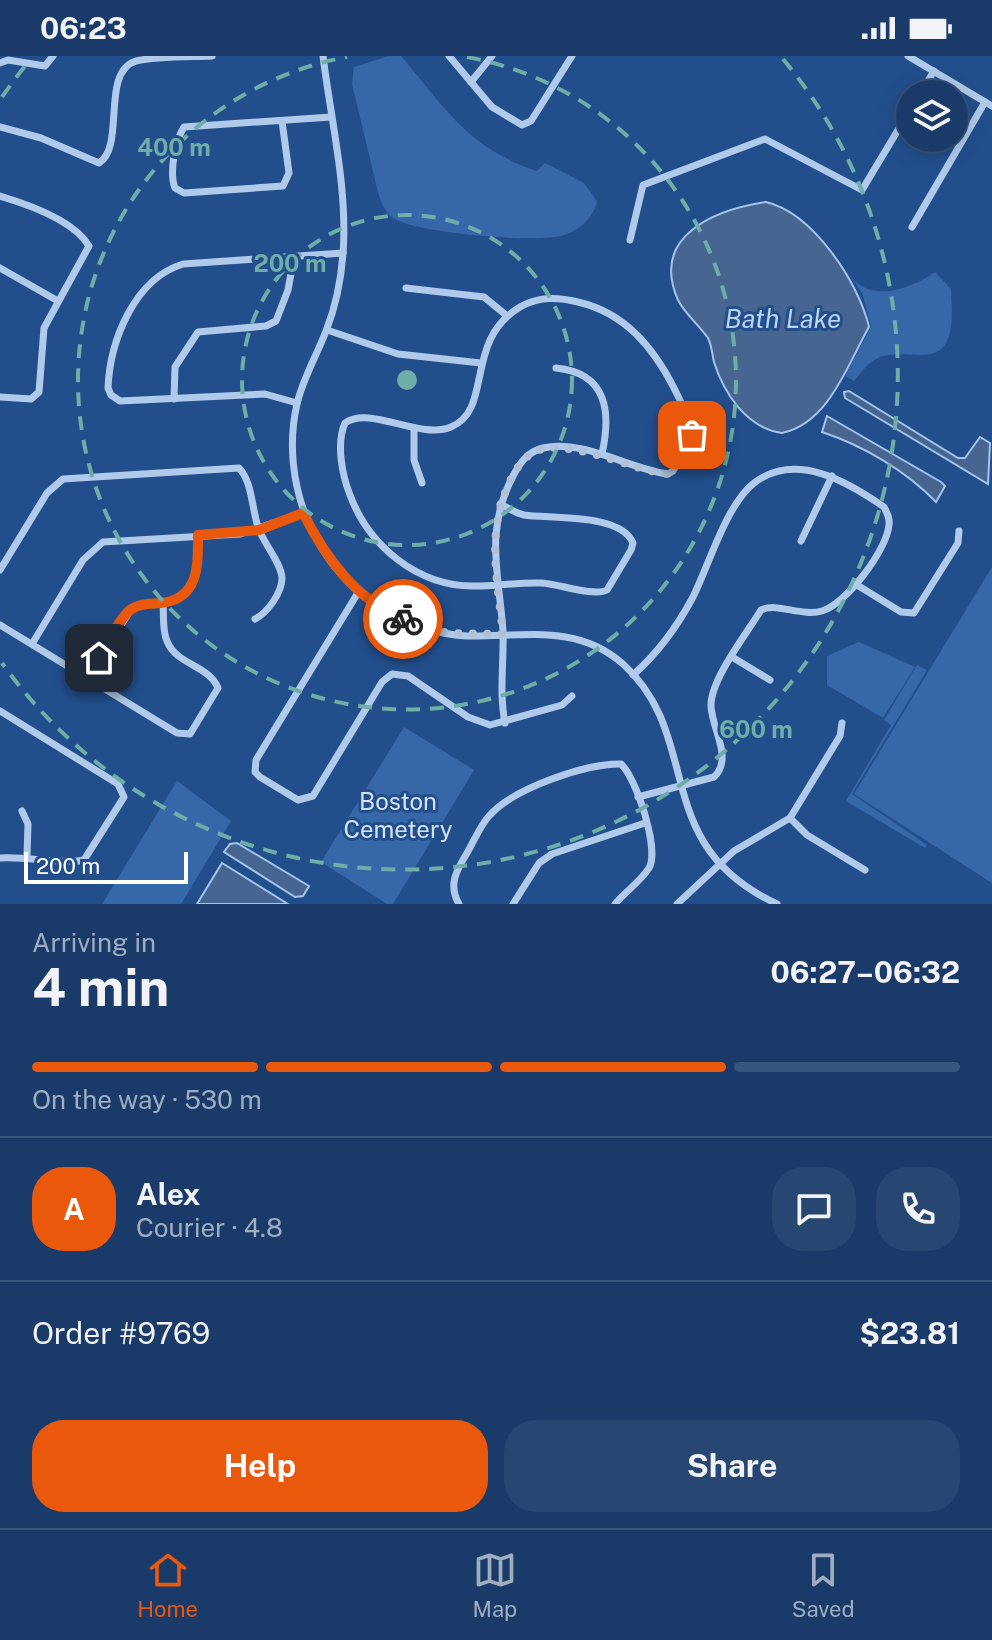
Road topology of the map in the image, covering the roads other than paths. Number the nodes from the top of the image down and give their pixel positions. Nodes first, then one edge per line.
1 (53, 56) edge
2 (212, 56) edge
3 (323, 56) edge
4 (449, 56) edge
5 (492, 56) edge
6 (572, 56) edge
7 (908, 56) edge
8 (0, 63) edge
9 (934, 71) junction
10 (929, 80) edge
11 (471, 82) junction
12 (986, 103) edge
13 (331, 117) junction
14 (282, 121) junction
15 (0, 127) edge
16 (896, 133) edge
17 (0, 196) edge
18 (912, 227) dead end
19 (630, 240) dead end
20 (343, 253) junction
21 (294, 257) junction
22 (0, 268) edge
23 (406, 288) dead end
24 (58, 301) junction
25 (506, 315) junction
26 (327, 330) junction
27 (481, 363) junction
28 (556, 368) dead end
29 (0, 397) edge
30 (174, 399) junction
31 (297, 403) junction
32 (414, 428) junction
33 (602, 454) junction
34 (832, 476) junction
35 (422, 483) dead end
36 (500, 504) junction
37 (303, 513) junction
38 (259, 530) junction
39 (959, 531) dead end
40 (198, 535) junction
41 (801, 541) dead end
42 (0, 570) edge
43 (498, 584) junction
44 (857, 585) junction
45 (359, 591) junction
46 (163, 603) junction
47 (255, 619) dead end
48 (0, 625) edge
49 (503, 634) junction
50 (32, 644) junction
51 (732, 657) junction
52 (633, 675) junction
53 (87, 678) junction
54 (770, 680) dead end
55 (572, 696) dead end
56 (0, 711) edge
57 (505, 723) junction
58 (842, 723) dead end
59 (680, 787) junction
60 (638, 797) junction
61 (22, 811) dead end
62 (790, 818) junction
63 (645, 823) junction
64 (27, 856) junction
65 (0, 858) edge
66 (719, 865) junction
67 (865, 870) dead end
68 (459, 904) edge
69 (513, 904) edge
70 (615, 904) edge
71 (677, 904) edge
72 (775, 904) edge

1 - 8 street
2 - 15 street
3 - 13 street
4 - 11 street
5 - 11 street
6 - 11 street
7 - 9 street
9 - 10 street
9 - 12 street
12 - 18 street
13 - 14 street
13 - 20 street
14 - 14 street
16 - 19 street
17 - 24 street
20 - 21 street
20 - 26 street
21 - 30 street
21 - 30 street
22 - 24 street
23 - 25 street
24 - 29 street
25 - 27 street
25 - 33 street
26 - 27 street
26 - 31 street
27 - 32 street
28 - 33 street
30 - 31 street
31 - 37 street
32 - 35 street
32 - 43 street
33 - 36 street
34 - 41 street
34 - 44 street
34 - 52 street
36 - 43 street
36 - 43 street
37 - 38 street
37 - 45 street
38 - 40 street
38 - 42 street
38 - 47 street
39 - 44 street
40 - 46 street
40 - 50 street
43 - 49 street
44 - 51 street
45 - 49 street
45 - 57 street
46 - 53 street
46 - 53 street
48 - 50 street
49 - 52 street
49 - 57 street
50 - 53 street
51 - 54 street
51 - 59 street
52 - 59 street
55 - 57 street
56 - 64 street
58 - 62 street
59 - 60 street
59 - 66 street
60 - 63 street
60 - 68 street
61 - 64 street
62 - 66 street
62 - 67 street
63 - 69 street
63 - 70 street
64 - 65 street
66 - 71 street
66 - 72 street

